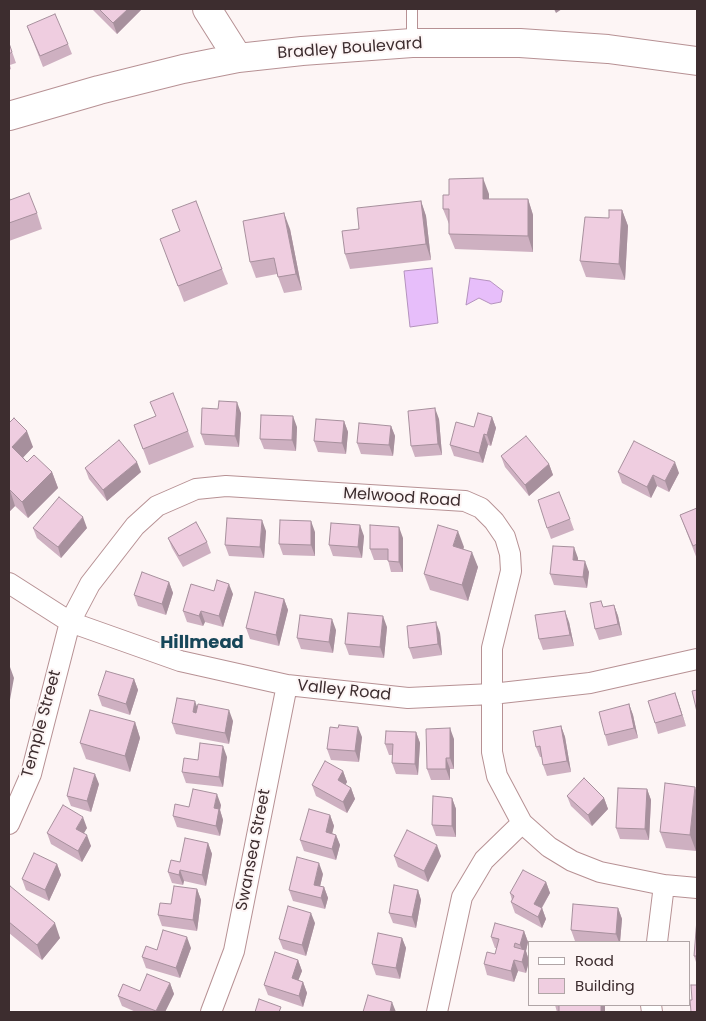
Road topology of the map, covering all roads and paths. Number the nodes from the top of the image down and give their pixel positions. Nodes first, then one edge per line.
1 (207, 9) edge
2 (412, 9) edge
3 (412, 43) junction
4 (238, 58) junction
5 (697, 61) edge
6 (9, 116) edge
7 (9, 583) edge
8 (70, 622) junction
9 (697, 660) edge
10 (287, 685) junction
11 (492, 694) junction
12 (9, 824) edge
13 (522, 824) junction
14 (664, 885) junction
15 (697, 888) edge
16 (657, 941) edge
17 (211, 1012) edge
18 (437, 1012) edge

1 - 4 main road
2 - 3 lane
3 - 4 main road, Bradley Boulevard
3 - 5 main road, Bradley Boulevard
4 - 6 main road, Bradley Boulevard
7 - 8 street, Valley Road
8 - 10 street, Valley Road
8 - 11 street, Melwood Road
8 - 12 street, Temple Street
9 - 11 street, Valley Road
10 - 11 street, Valley Road
10 - 17 street, Swansea Street
11 - 13 street, Melwood Road
13 - 14 street, Melwood Road
13 - 18 street
14 - 15 street, Melwood Road
14 - 16 street

